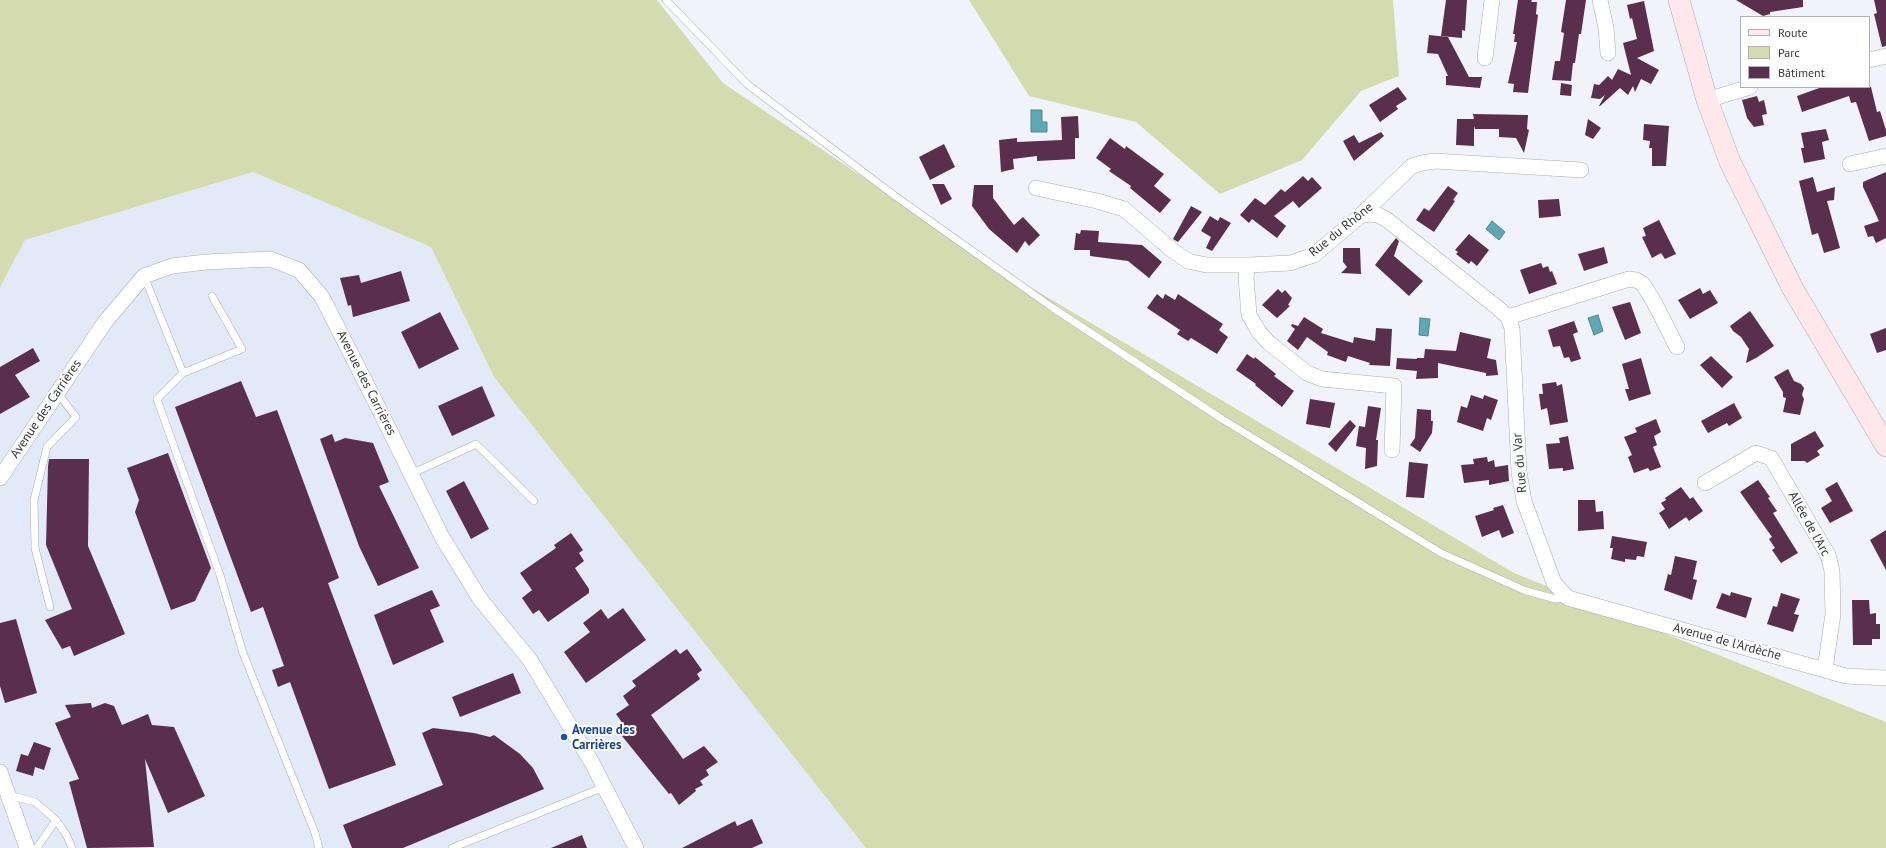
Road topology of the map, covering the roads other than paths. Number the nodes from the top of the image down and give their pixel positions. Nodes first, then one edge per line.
1 (666, 0) edge
2 (1492, 0) edge
3 (1600, 0) edge
4 (1679, 0) edge
5 (1608, 53) dead end
6 (1886, 56) edge
7 (1485, 58) dead end
8 (1870, 60) edge
9 (1747, 88) edge
10 (1707, 100) junction
11 (1886, 156) edge
12 (1850, 164) dead end
13 (1581, 170) dead end
14 (1036, 188) dead end
15 (1386, 190) junction
16 (1360, 216) junction
17 (1386, 219) junction
18 (1248, 265) junction
19 (144, 276) junction
20 (212, 296) dead end
21 (1508, 317) junction
22 (1678, 347) dead end
23 (183, 373) junction
24 (57, 392) junction
25 (1857, 396) junction
26 (1886, 433) edge
27 (1886, 446) edge
28 (1392, 450) dead end
29 (411, 474) junction
30 (0, 478) edge
31 (1705, 483) dead end
32 (534, 501) dead end
33 (1568, 598) junction
34 (50, 607) dead end
35 (1825, 669) junction
36 (1886, 678) edge
37 (0, 772) edge
38 (604, 787) junction
39 (9, 794) junction
40 (56, 820) junction
41 (27, 848) edge
42 (37, 848) edge
43 (72, 848) edge
44 (319, 848) edge
45 (452, 848) edge
46 (636, 848) edge

1 - 33 lane
2 - 7 street
3 - 5 street
4 - 10 main road
6 - 8 street
9 - 10 street
10 - 25 main road
11 - 12 street
13 - 15 street, Rue du Rhône
14 - 18 street, Rue du Rhône
15 - 16 street, Rue du Rhône
15 - 17 street
16 - 17 street
16 - 18 street, Rue du Rhône
17 - 21 street
18 - 28 street
19 - 23 lane
19 - 24 street, Avenue des Carrières
19 - 29 street, Avenue des Carrières
20 - 23 lane
21 - 22 street
21 - 33 street, Rue du Var
23 - 44 lane
24 - 30 street, Avenue des Carrières
24 - 34 lane
25 - 26 lane
25 - 27 main road
29 - 32 lane
29 - 38 street, Avenue des Carrières
31 - 35 street, Allée de l'Arc
33 - 35 street, Avenue de l'Ardèche
35 - 36 street, Avenue de l'Ardèche
37 - 39 street
38 - 45 lane
38 - 46 street, Avenue des Carrières
39 - 40 lane
39 - 41 street
40 - 42 lane
40 - 43 lane

